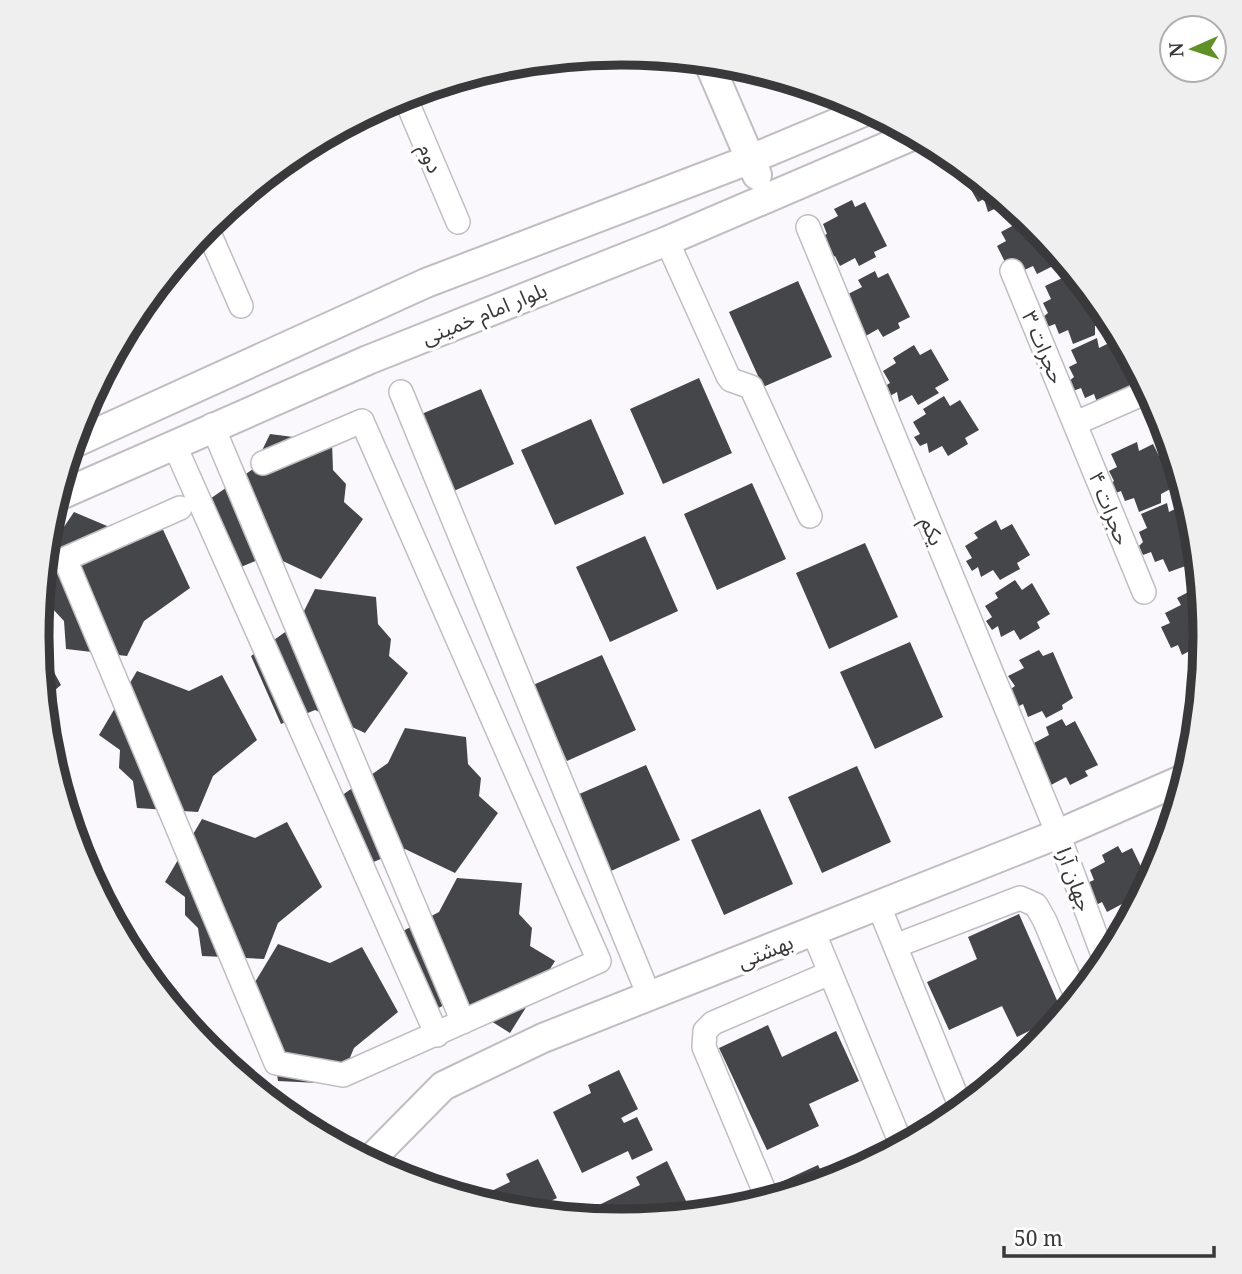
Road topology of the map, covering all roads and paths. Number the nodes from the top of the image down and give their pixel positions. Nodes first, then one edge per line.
1 (713, 73) edge
2 (409, 106) edge
3 (855, 116) edge
4 (903, 140) edge
5 (751, 159) junction
6 (766, 198) junction
7 (458, 222) dead end
8 (808, 227) dead end
9 (212, 239) edge
10 (667, 241) junction
11 (1012, 271) dead end
12 (241, 306) dead end
13 (401, 392) dead end
14 (1139, 395) edge
15 (1076, 423) junction
16 (212, 425) junction
17 (85, 438) edge
18 (174, 444) junction
19 (263, 463) dead end
20 (67, 492) edge
21 (180, 508) dead end
22 (810, 516) dead end
23 (1144, 592) dead end
24 (1174, 783) edge
25 (1058, 834) junction
26 (878, 904) junction
27 (813, 931) junction
28 (895, 946) junction
29 (1101, 949) edge
30 (830, 973) junction
31 (1073, 988) edge
32 (650, 998) junction
33 (463, 1022) junction
34 (437, 1035) junction
35 (958, 1099) edge
36 (898, 1137) edge
37 (376, 1154) edge
38 (764, 1191) edge

1 - 5 street
2 - 7 street, دوم
3 - 5 street
4 - 6 street, بلوار امام خمینی
5 - 6 street
5 - 17 street
6 - 10 street, بلوار امام خمینی
8 - 25 street, یکم
9 - 12 street
10 - 16 street, بلوار امام خمینی
10 - 22 street
11 - 15 street, حجرات ۳
13 - 32 street
14 - 15 street
15 - 23 street, حجرات ۴
16 - 18 street, بلوار امام خمینی
16 - 33 street
18 - 20 street, بلوار امام خمینی
18 - 34 street
19 - 33 street
21 - 34 street
24 - 25 street, بهشتی
25 - 26 street, بهشتی
25 - 29 street, جهان آرا
26 - 27 street, بهشتی
26 - 28 street
27 - 30 street
27 - 32 street, بهشتی
28 - 31 street
28 - 35 street
30 - 36 street
30 - 38 street
32 - 37 street, بهشتی
33 - 34 street

